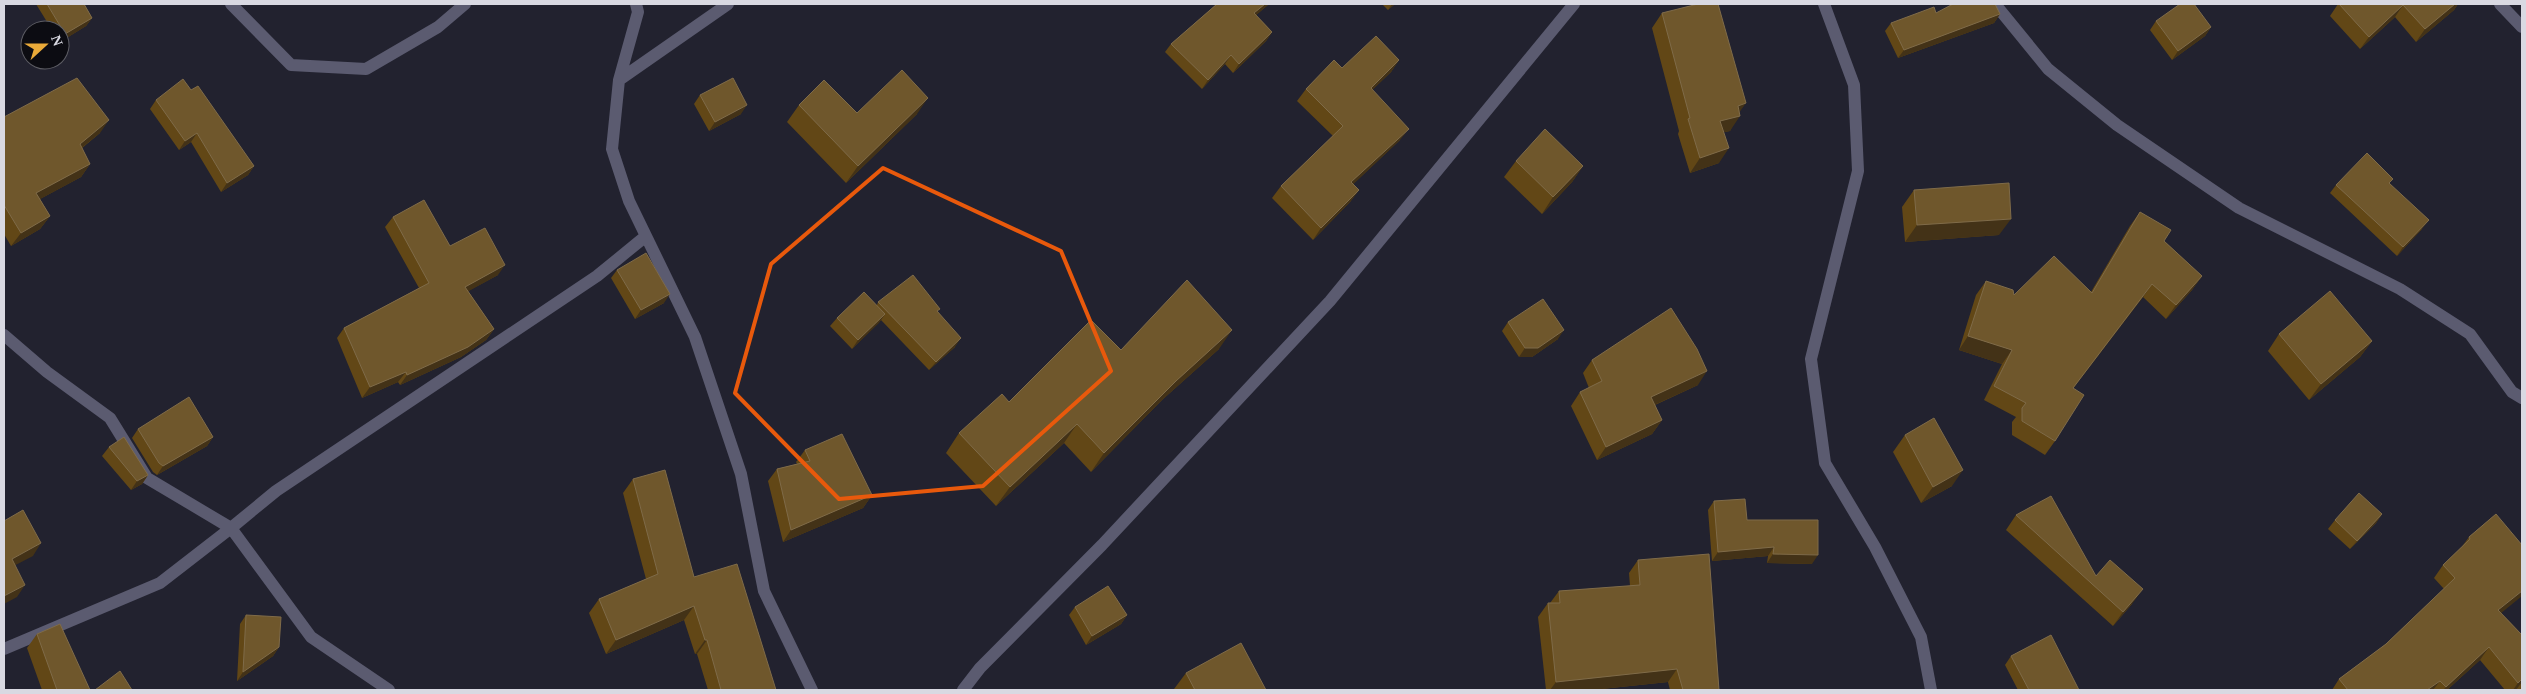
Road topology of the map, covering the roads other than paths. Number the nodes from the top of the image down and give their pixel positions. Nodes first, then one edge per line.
1 (231, 4) edge
2 (465, 4) edge
3 (636, 4) edge
4 (728, 4) edge
5 (1574, 4) edge
6 (1824, 4) edge
7 (1995, 4) edge
8 (2500, 4) edge
9 (2522, 27) edge
10 (618, 80) junction
11 (646, 236) junction
12 (4, 335) edge
13 (2522, 398) edge
14 (232, 528) junction
15 (4, 649) edge
16 (389, 690) edge
17 (812, 690) edge
18 (963, 690) edge
19 (1932, 690) edge

1 - 2 street
3 - 10 street
4 - 10 street
5 - 18 street
6 - 19 street
7 - 13 street
8 - 9 street
10 - 11 street
11 - 14 street
11 - 17 street
12 - 14 street
14 - 15 street
14 - 16 street

